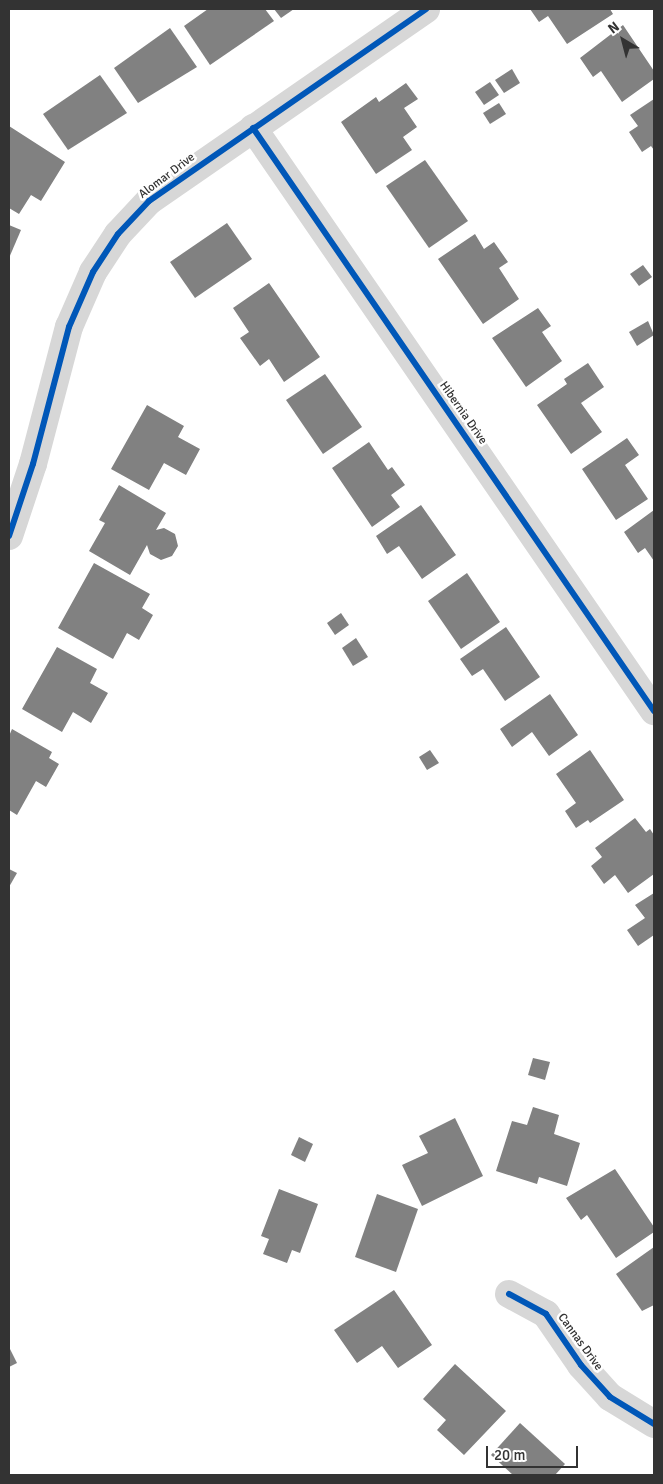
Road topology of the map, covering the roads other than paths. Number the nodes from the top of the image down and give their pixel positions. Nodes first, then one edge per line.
1 (426, 9) edge
2 (253, 128) junction
3 (9, 536) edge
4 (654, 711) edge
5 (509, 1294) dead end
6 (654, 1424) edge

1 - 2 street, Alomar Drive
2 - 3 street, Alomar Drive
2 - 4 street, Hibernia Drive
5 - 6 street, Cannas Drive

